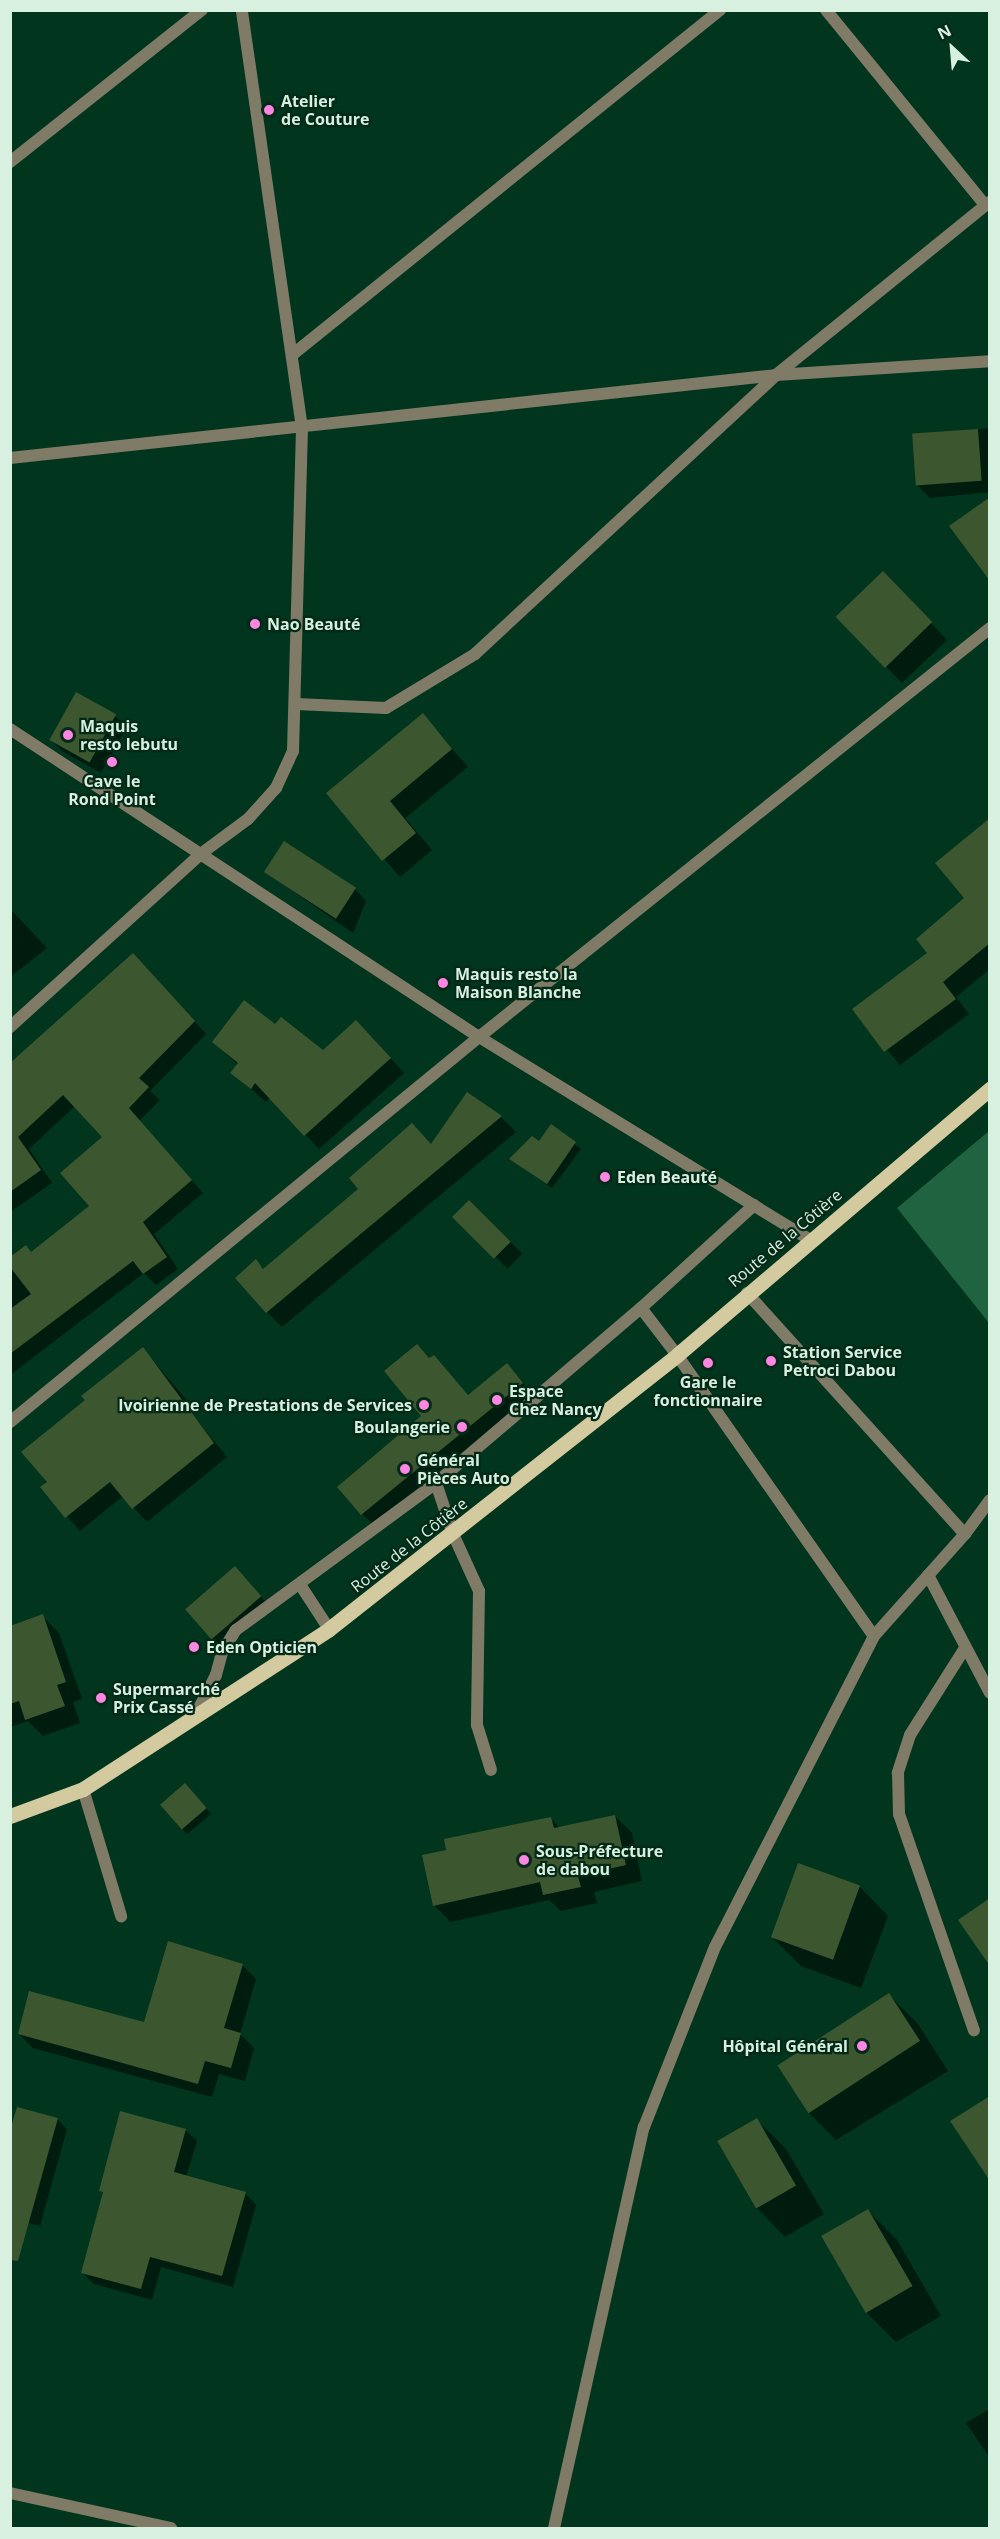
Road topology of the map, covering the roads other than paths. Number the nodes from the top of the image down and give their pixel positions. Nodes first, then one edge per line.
1 (202, 10) edge
2 (242, 10) edge
3 (720, 10) edge
4 (826, 10) edge
5 (10, 162) edge
6 (987, 204) edge
7 (292, 355) junction
8 (990, 361) edge
9 (776, 375) junction
10 (302, 428) junction
11 (10, 458) edge
12 (990, 628) edge
13 (296, 704) junction
14 (10, 729) edge
15 (202, 853) junction
16 (10, 1027) edge
17 (479, 1037) junction
18 (990, 1089) edge
19 (753, 1204) junction
20 (810, 1240) junction
21 (747, 1293) junction
22 (641, 1308) junction
23 (677, 1354) junction
24 (10, 1422) edge
25 (436, 1484) junction
26 (990, 1500) edge
27 (453, 1534) junction
28 (965, 1534) junction
29 (928, 1575) junction
30 (301, 1586) junction
31 (329, 1629) junction
32 (874, 1636) junction
33 (964, 1648) junction
34 (990, 1693) edge
35 (193, 1720) junction
36 (491, 1770) dead end
37 (83, 1789) junction
38 (10, 1816) edge
39 (121, 1916) dead end
40 (974, 2030) dead end
41 (10, 2493) edge
42 (171, 2529) edge
43 (554, 2529) edge

1 - 5 street
2 - 7 street
3 - 7 street
4 - 6 street
6 - 9 street
7 - 10 street
8 - 9 street
9 - 10 street
9 - 13 street
10 - 11 street
10 - 13 street
12 - 17 street
13 - 15 street
14 - 15 street
15 - 16 street
15 - 17 street
17 - 19 street
17 - 24 street
18 - 20 main road, Route de la Côtière
19 - 20 street
19 - 22 street
20 - 21 main road, Route de la Côtière
21 - 23 main road, Route de la Côtière
21 - 28 street
22 - 23 street
22 - 25 street
23 - 27 main road, Route de la Côtière
23 - 32 street
25 - 27 street
25 - 30 street
26 - 28 street
27 - 31 main road, Route de la Côtière
27 - 36 street
28 - 29 street
29 - 32 street
29 - 33 street
30 - 31 street
30 - 35 street
31 - 35 main road, Route de la Côtière
32 - 43 street
33 - 34 street
33 - 40 street
35 - 37 main road, Route de la Côtière
37 - 38 main road, Route de la Côtière
37 - 39 street
41 - 42 street

